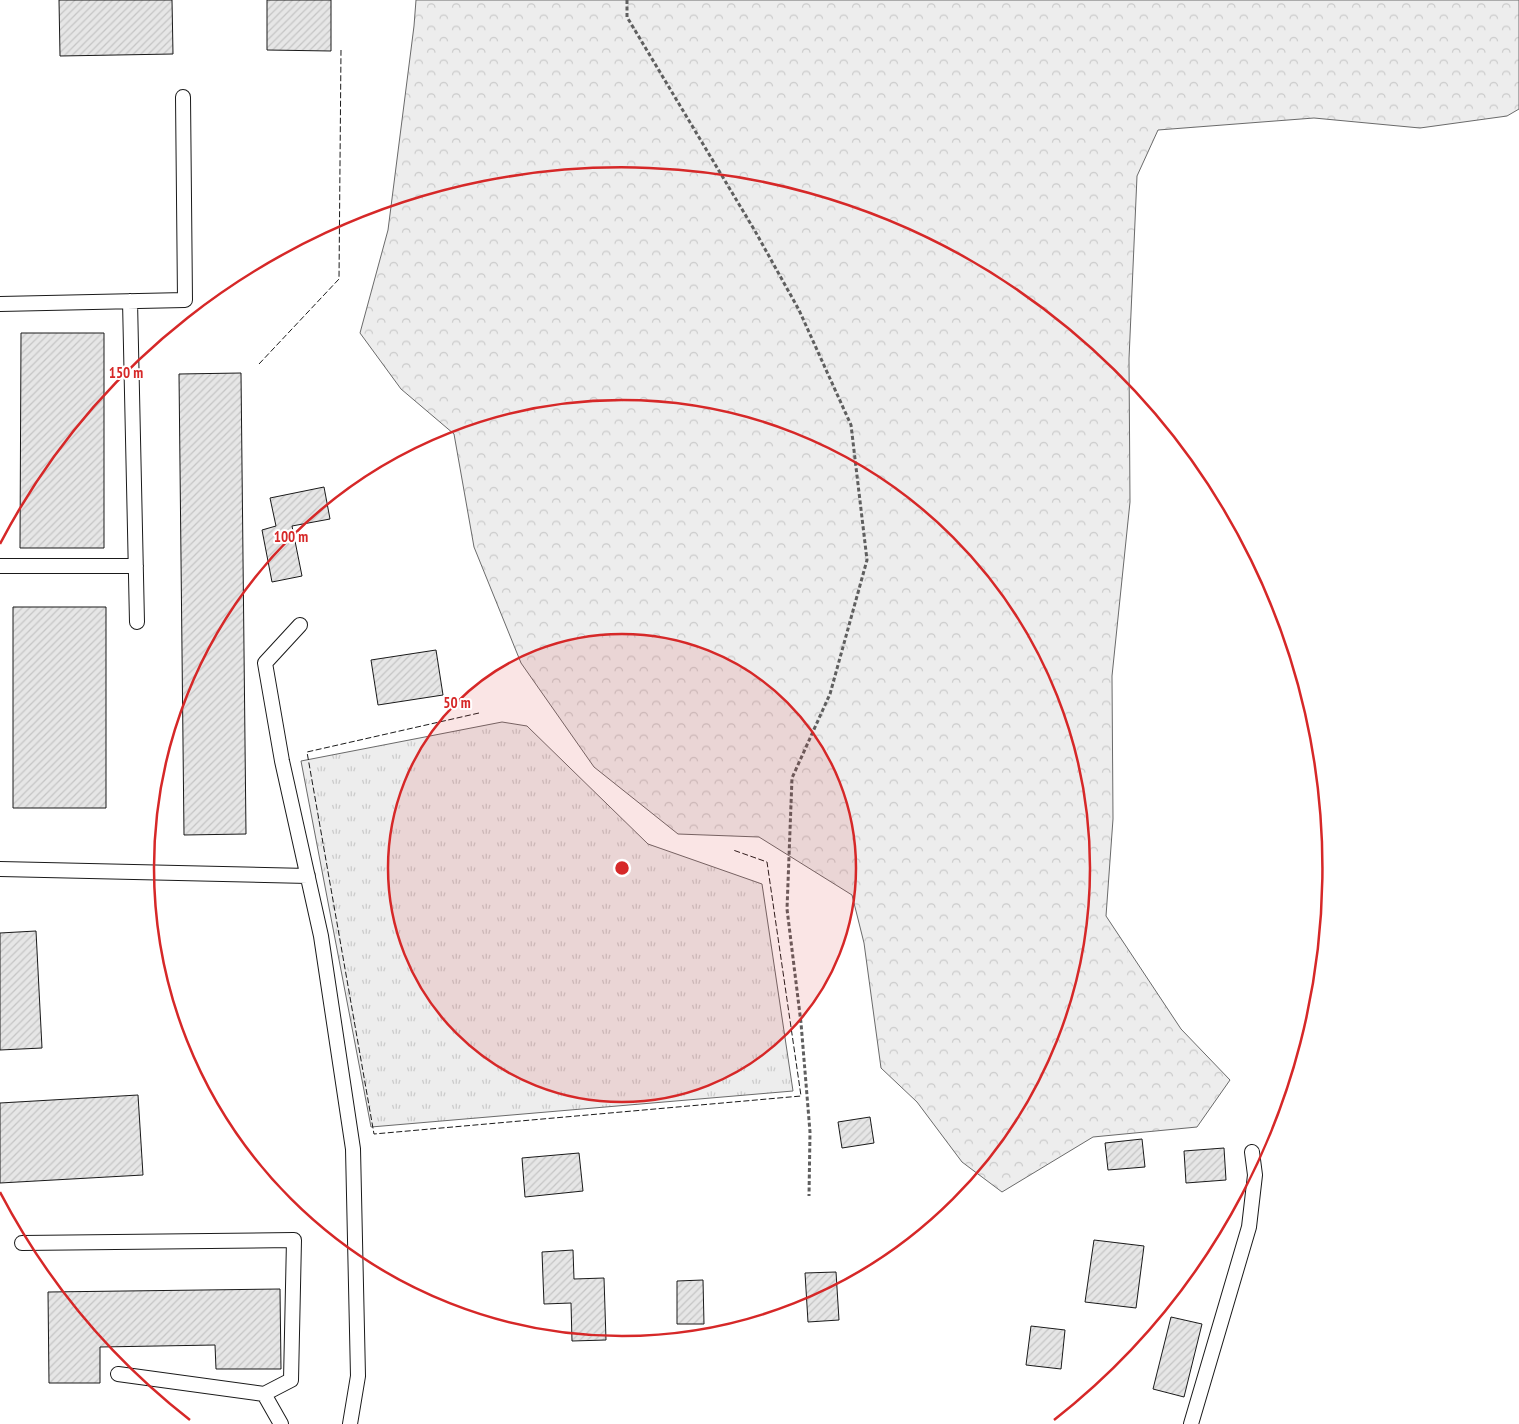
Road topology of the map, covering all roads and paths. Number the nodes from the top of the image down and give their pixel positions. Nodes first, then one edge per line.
1 (627, 0) edge
2 (183, 97) dead end
3 (130, 301) junction
4 (0, 304) edge
5 (0, 566) edge
6 (136, 566) junction
7 (137, 622) dead end
8 (300, 625) dead end
9 (0, 869) edge
10 (308, 876) junction
11 (1252, 1152) dead end
12 (809, 1196) dead end
13 (22, 1243) dead end
14 (118, 1374) dead end
15 (264, 1394) junction
16 (281, 1424) edge
17 (350, 1424) edge
18 (1192, 1424) edge

1 - 12 path
2 - 3 lane
3 - 4 lane
3 - 6 lane
5 - 6 lane
6 - 7 lane
8 - 10 lane
9 - 10 lane
10 - 17 lane
11 - 18 lane
13 - 15 lane
14 - 15 lane
15 - 16 lane

